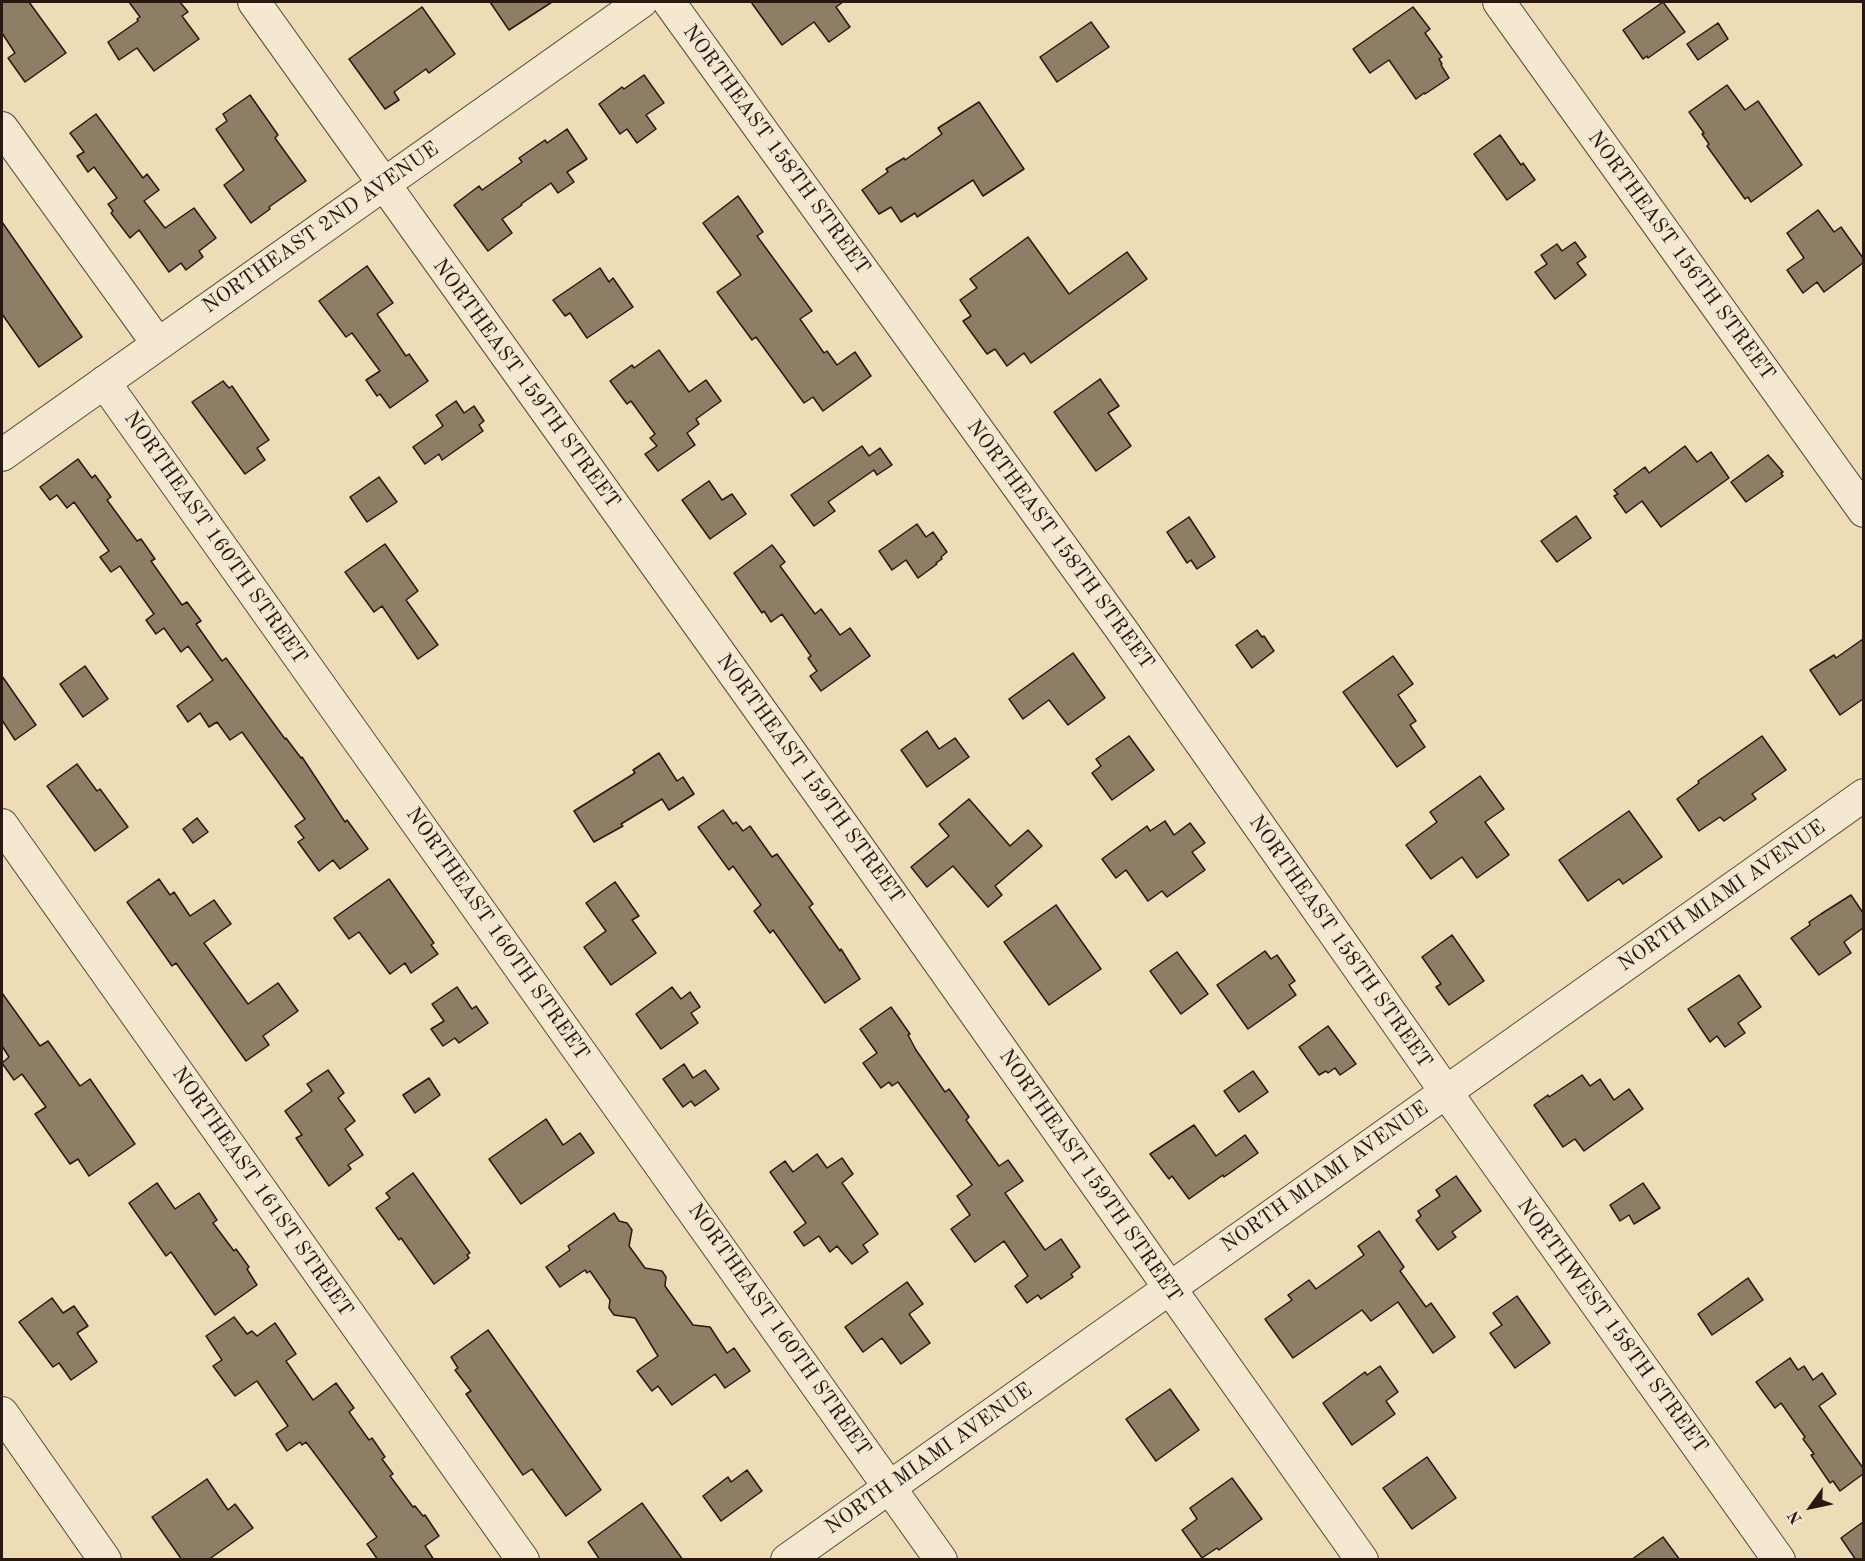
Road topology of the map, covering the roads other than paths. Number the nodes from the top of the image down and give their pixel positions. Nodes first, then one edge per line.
1 (254, 2) edge
2 (641, 2) edge
3 (669, 2) edge
4 (1499, 2) edge
5 (2, 128) edge
6 (383, 184) junction
7 (158, 344) junction
8 (104, 382) junction
9 (2, 455) edge
10 (1863, 511) edge
11 (1863, 795) edge
12 (2, 825) edge
13 (1446, 1092) junction
14 (1169, 1288) junction
15 (2, 1413) edge
16 (890, 1486) junction
17 (105, 1560) edge
18 (523, 1560) edge
19 (787, 1560) edge
20 (941, 1560) edge
21 (1362, 1560) edge
22 (1779, 1560) edge

1 - 6 street, NORTHEAST 159TH STREET
2 - 6 street, NORTHEAST 2ND AVENUE
3 - 13 street, NORTHEAST 158TH STREET
4 - 10 street, NORTHEAST 156TH STREET
5 - 7 street
6 - 7 street, NORTHEAST 2ND AVENUE
6 - 14 street, NORTHEAST 159TH STREET
7 - 8 street, NORTHEAST 2ND AVENUE
8 - 9 street, NORTHEAST 2ND AVENUE
8 - 16 street, NORTHEAST 160TH STREET
11 - 13 street, NORTH MIAMI AVENUE
12 - 18 street, NORTHEAST 161ST STREET
13 - 14 street, NORTH MIAMI AVENUE
13 - 22 street, NORTHWEST 158TH STREET
14 - 16 street, NORTH MIAMI AVENUE
14 - 21 street, NORTHEAST 159TH STREET
15 - 17 street
16 - 19 street, NORTH MIAMI AVENUE
16 - 20 street, NORTHEAST 160TH STREET

